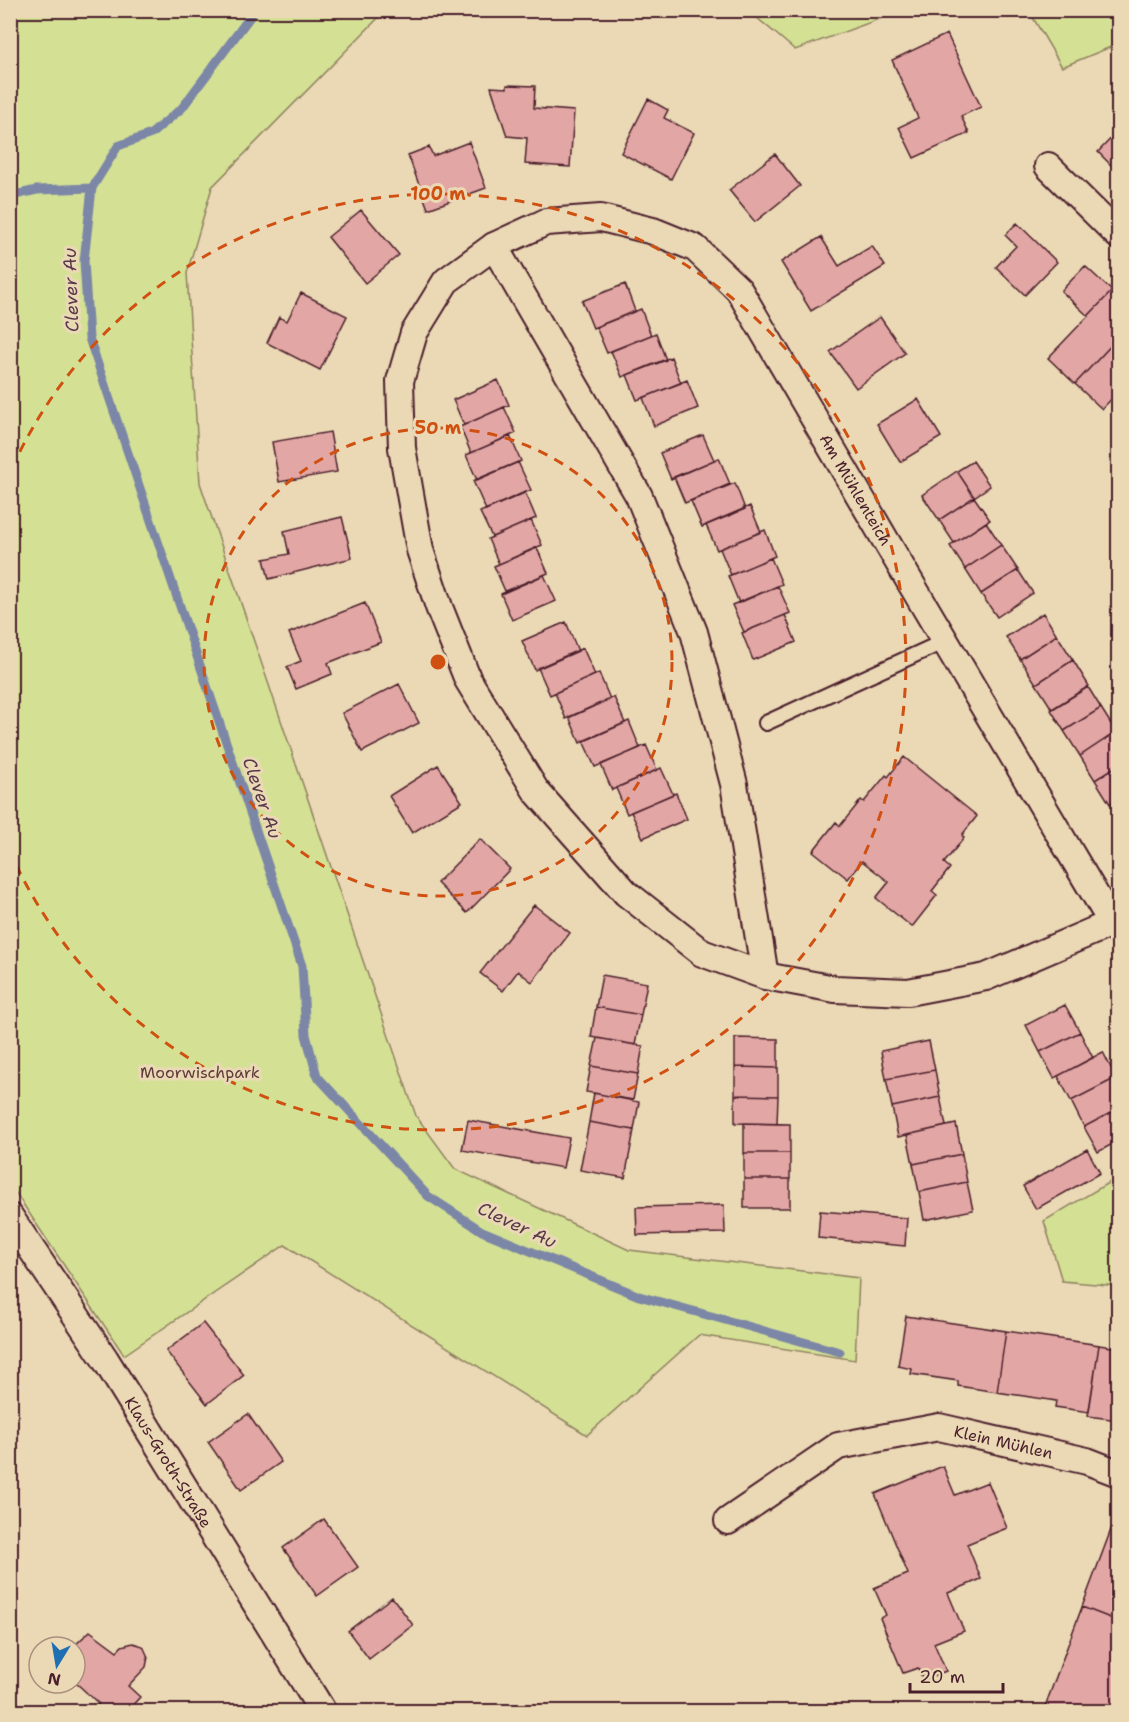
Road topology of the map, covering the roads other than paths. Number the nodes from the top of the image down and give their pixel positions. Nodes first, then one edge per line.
1 (1048, 166) dead end
2 (1119, 234) edge
3 (494, 246) junction
4 (945, 641) junction
5 (766, 723) dead end
6 (1115, 927) edge
7 (765, 976) junction
8 (10, 1217) edge
9 (1119, 1473) edge
10 (728, 1521) dead end
11 (323, 1712) edge

1 - 2 street
3 - 4 street, Am Mühlenteich
3 - 7 street
3 - 7 street, Am Mühlenteich
4 - 5 lane
4 - 6 street, Am Mühlenteich
6 - 7 street, Am Mühlenteich
8 - 11 street, Klaus-Groth-Straße
9 - 10 street, Klein Mühlen

